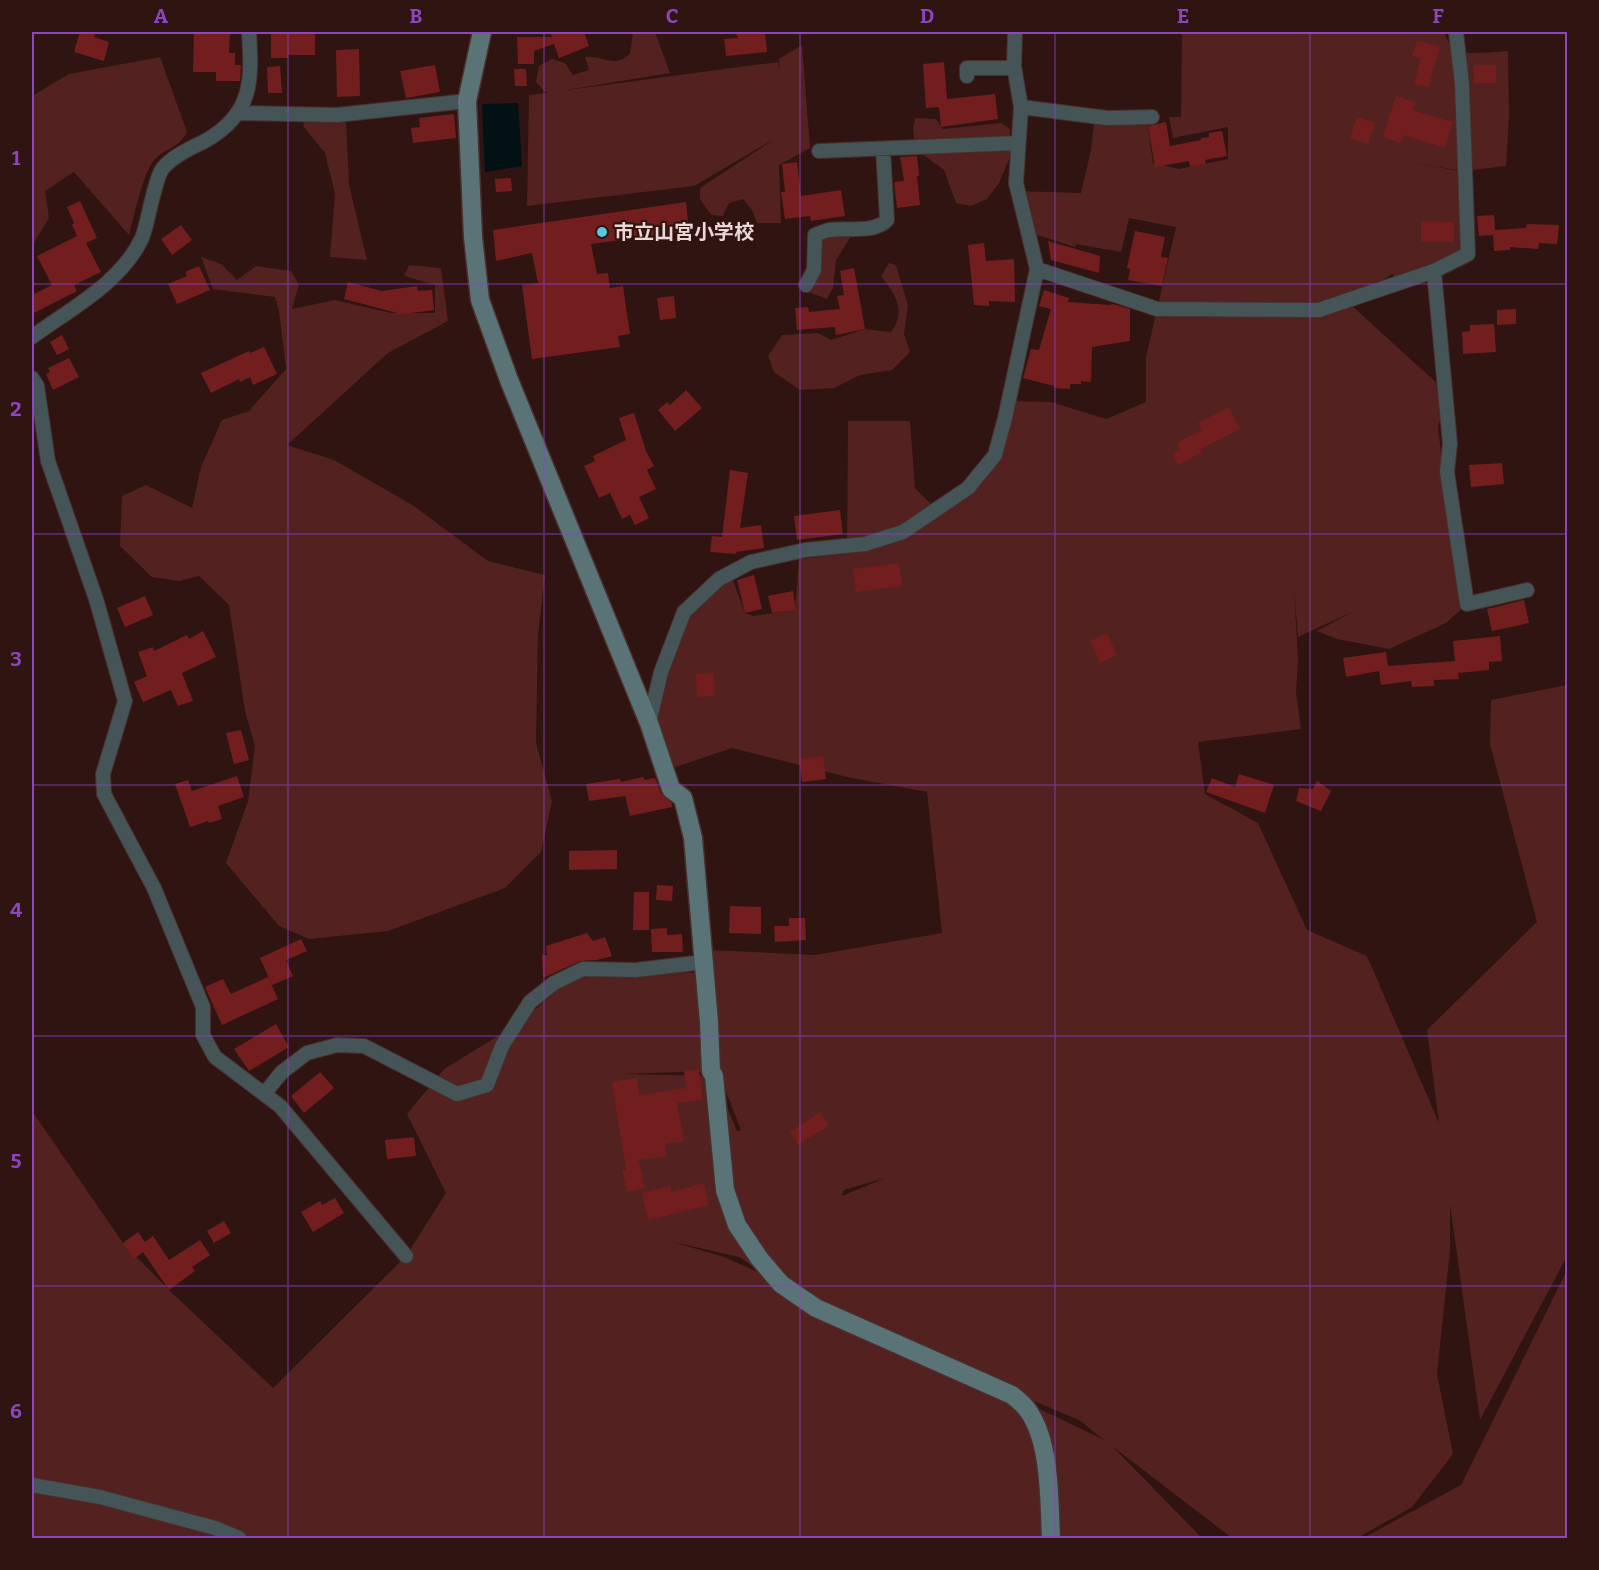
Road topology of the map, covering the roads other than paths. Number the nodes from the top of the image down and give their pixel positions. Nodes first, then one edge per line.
1 (249, 32) edge
2 (482, 32) edge
3 (1014, 32) edge
4 (1456, 32) edge
5 (1014, 68) junction
6 (967, 76) dead end
7 (467, 102) junction
8 (1022, 107) junction
9 (239, 113) junction
10 (1152, 117) dead end
11 (1018, 142) junction
12 (883, 149) junction
13 (819, 151) dead end
14 (1037, 269) junction
15 (1434, 271) junction
16 (806, 285) dead end
17 (32, 337) edge
18 (32, 378) edge
19 (38, 439) edge
20 (1527, 590) dead end
21 (649, 723) junction
22 (704, 962) junction
23 (264, 1094) junction
24 (406, 1256) dead end
25 (32, 1485) edge
26 (239, 1539) edge
27 (1052, 1539) edge

1 - 9 street
2 - 7 street
3 - 5 street
4 - 15 street
5 - 6 street
5 - 8 street
7 - 9 street
7 - 21 street
8 - 10 street
8 - 11 street
9 - 17 street
11 - 12 street
11 - 14 street
12 - 13 street
12 - 16 street
14 - 15 street
14 - 21 street
15 - 20 street
18 - 19 street
19 - 23 street
21 - 22 street
22 - 23 street
22 - 27 street
23 - 24 street
25 - 26 street

